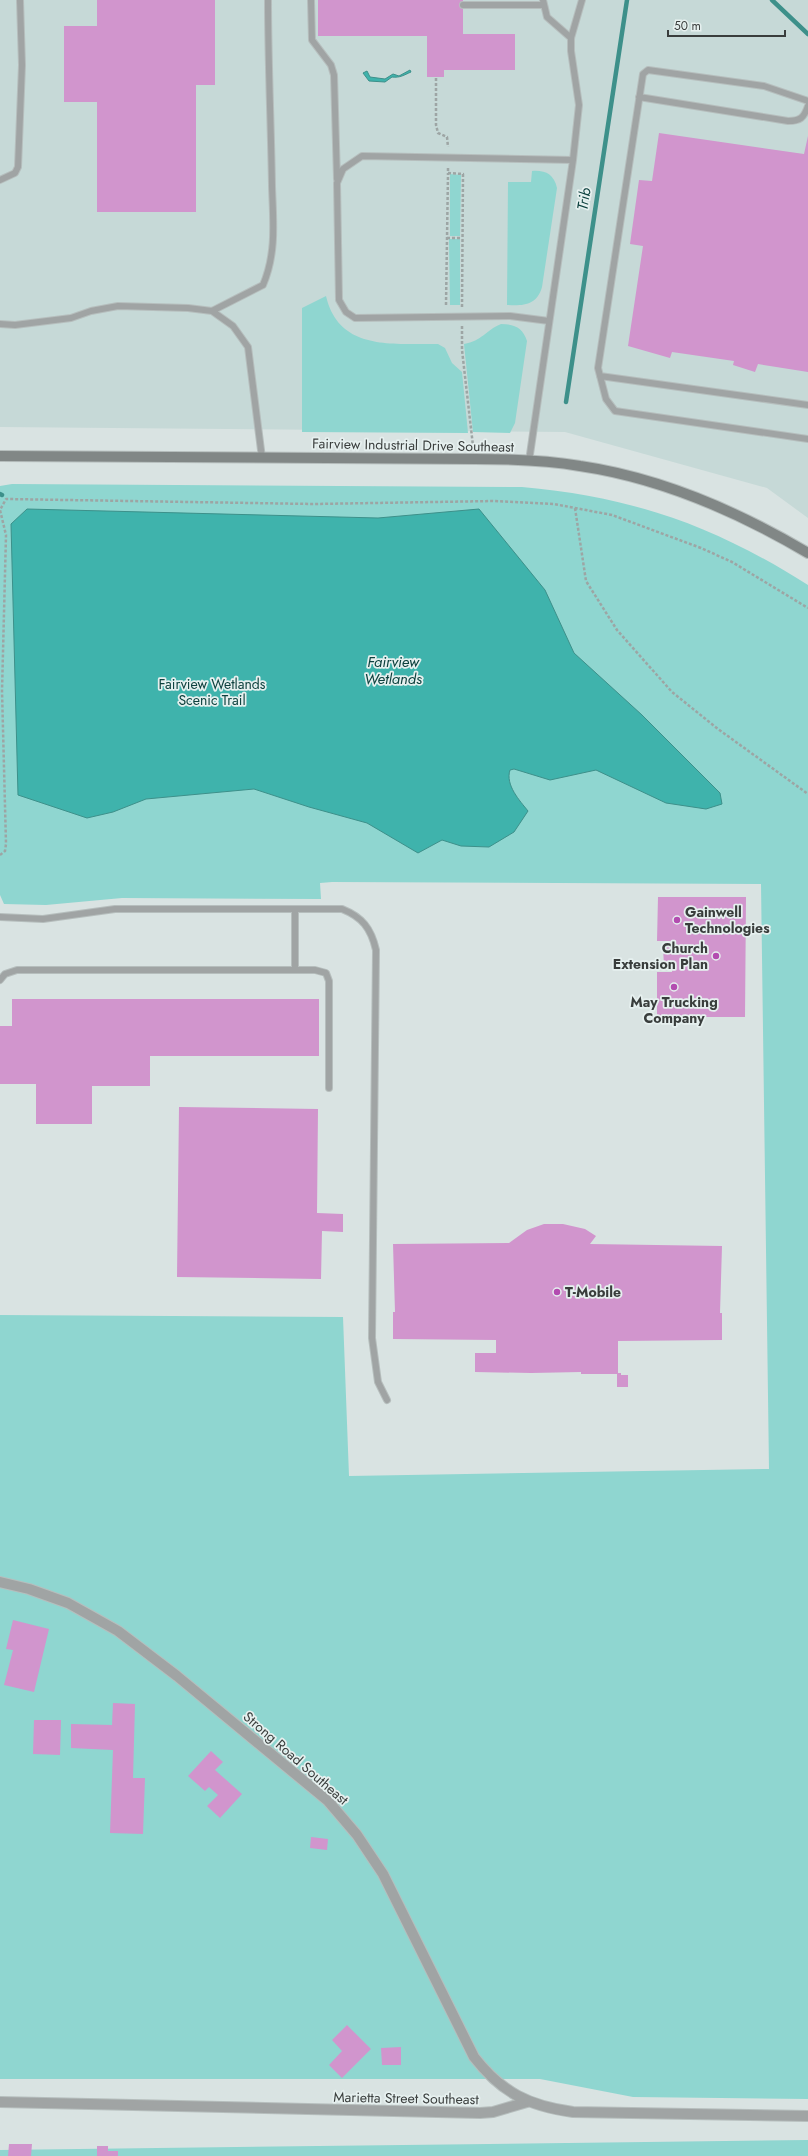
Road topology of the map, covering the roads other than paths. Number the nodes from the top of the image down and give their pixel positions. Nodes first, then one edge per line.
1 (20, 0) edge
2 (268, 0) edge
3 (311, 0) edge
4 (582, 0) edge
5 (543, 3) edge
6 (463, 5) dead end
7 (571, 38) junction
8 (639, 97) junction
9 (808, 101) edge
10 (808, 106) edge
11 (574, 160) junction
12 (0, 180) edge
13 (337, 183) junction
14 (212, 311) junction
15 (549, 321) junction
16 (0, 324) edge
17 (600, 376) junction
18 (808, 405) edge
19 (808, 439) edge
20 (0, 456) edge
21 (262, 458) junction
22 (529, 461) junction
23 (808, 553) edge
24 (295, 908) junction
25 (0, 917) edge
26 (294, 970) junction
27 (0, 980) edge
28 (329, 1088) dead end
29 (387, 1400) dead end
30 (0, 1582) edge
31 (0, 2102) edge
32 (528, 2102) junction
33 (808, 2116) edge

1 - 12 lane
2 - 14 lane
3 - 13 lane
4 - 7 lane
5 - 6 lane
5 - 7 lane
7 - 11 lane
8 - 9 lane
8 - 10 lane
8 - 17 lane
11 - 13 lane
11 - 15 lane
13 - 15 lane
14 - 16 lane
14 - 21 lane
15 - 22 lane
17 - 18 lane
17 - 19 lane
20 - 21 main road, Fairview Industrial Drive Southeast
21 - 22 main road, Fairview Industrial Drive Southeast
22 - 23 main road, Fairview Industrial Drive Southeast
24 - 25 lane
24 - 26 lane
24 - 29 lane
26 - 27 lane
26 - 28 lane
30 - 32 street, Strong Road Southeast
31 - 32 street, Marietta Street Southeast
32 - 33 street

